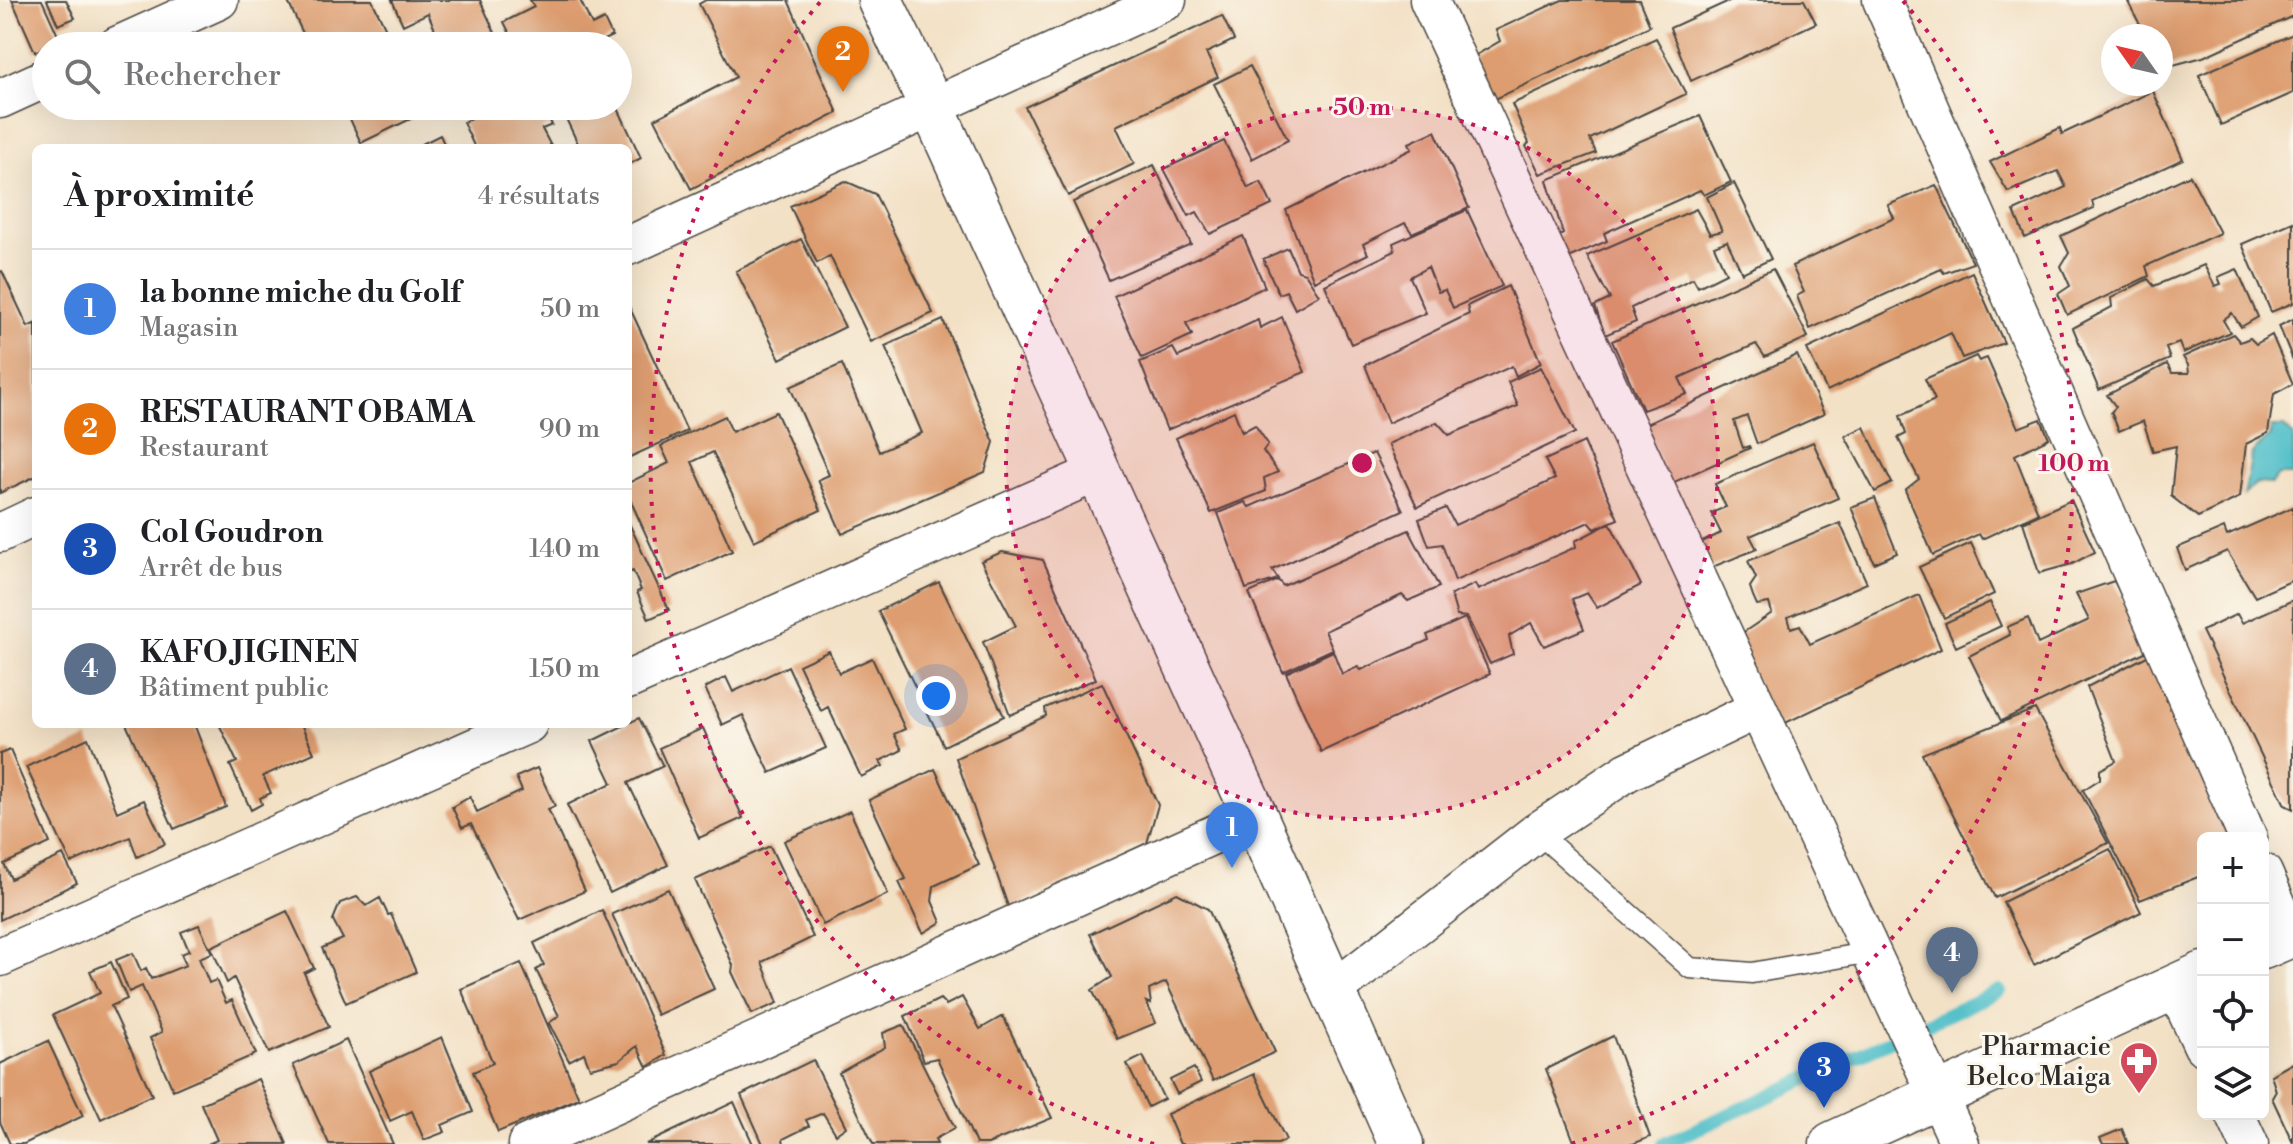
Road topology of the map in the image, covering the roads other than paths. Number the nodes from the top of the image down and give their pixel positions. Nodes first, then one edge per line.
1 (219, 0) edge
2 (880, 0) edge
3 (1167, 0) edge
4 (1429, 0) edge
5 (1882, 0) edge
6 (148, 32) edge
7 (32, 84) edge
8 (0, 99) edge
9 (932, 107) junction
10 (632, 244) edge
11 (1098, 472) junction
12 (32, 518) edge
13 (0, 533) edge
14 (632, 678) edge
15 (1758, 709) junction
16 (519, 728) edge
17 (1255, 816) junction
18 (1537, 832) junction
19 (2245, 832) edge
20 (2269, 894) edge
21 (2282, 939) edge
22 (1871, 952) junction
23 (0, 957) edge
24 (2189, 980) edge
25 (1333, 991) junction
26 (2197, 1018) edge
27 (1938, 1095) junction
28 (2238, 1120) edge
29 (527, 1144) edge
30 (1401, 1144) edge
31 (1832, 1144) edge
32 (1960, 1144) edge
33 (2249, 1144) edge

1 - 6 street
2 - 9 street
3 - 9 street
4 - 15 street
5 - 19 street
7 - 8 street
9 - 10 street
9 - 11 street
11 - 14 street
11 - 17 street
12 - 13 street
15 - 18 street
15 - 22 street
16 - 23 street
17 - 25 street
17 - 29 street
18 - 22 lane
18 - 25 street
20 - 21 street
22 - 27 street
24 - 26 street
24 - 27 street
25 - 30 street
27 - 31 street
27 - 32 street
28 - 33 street

